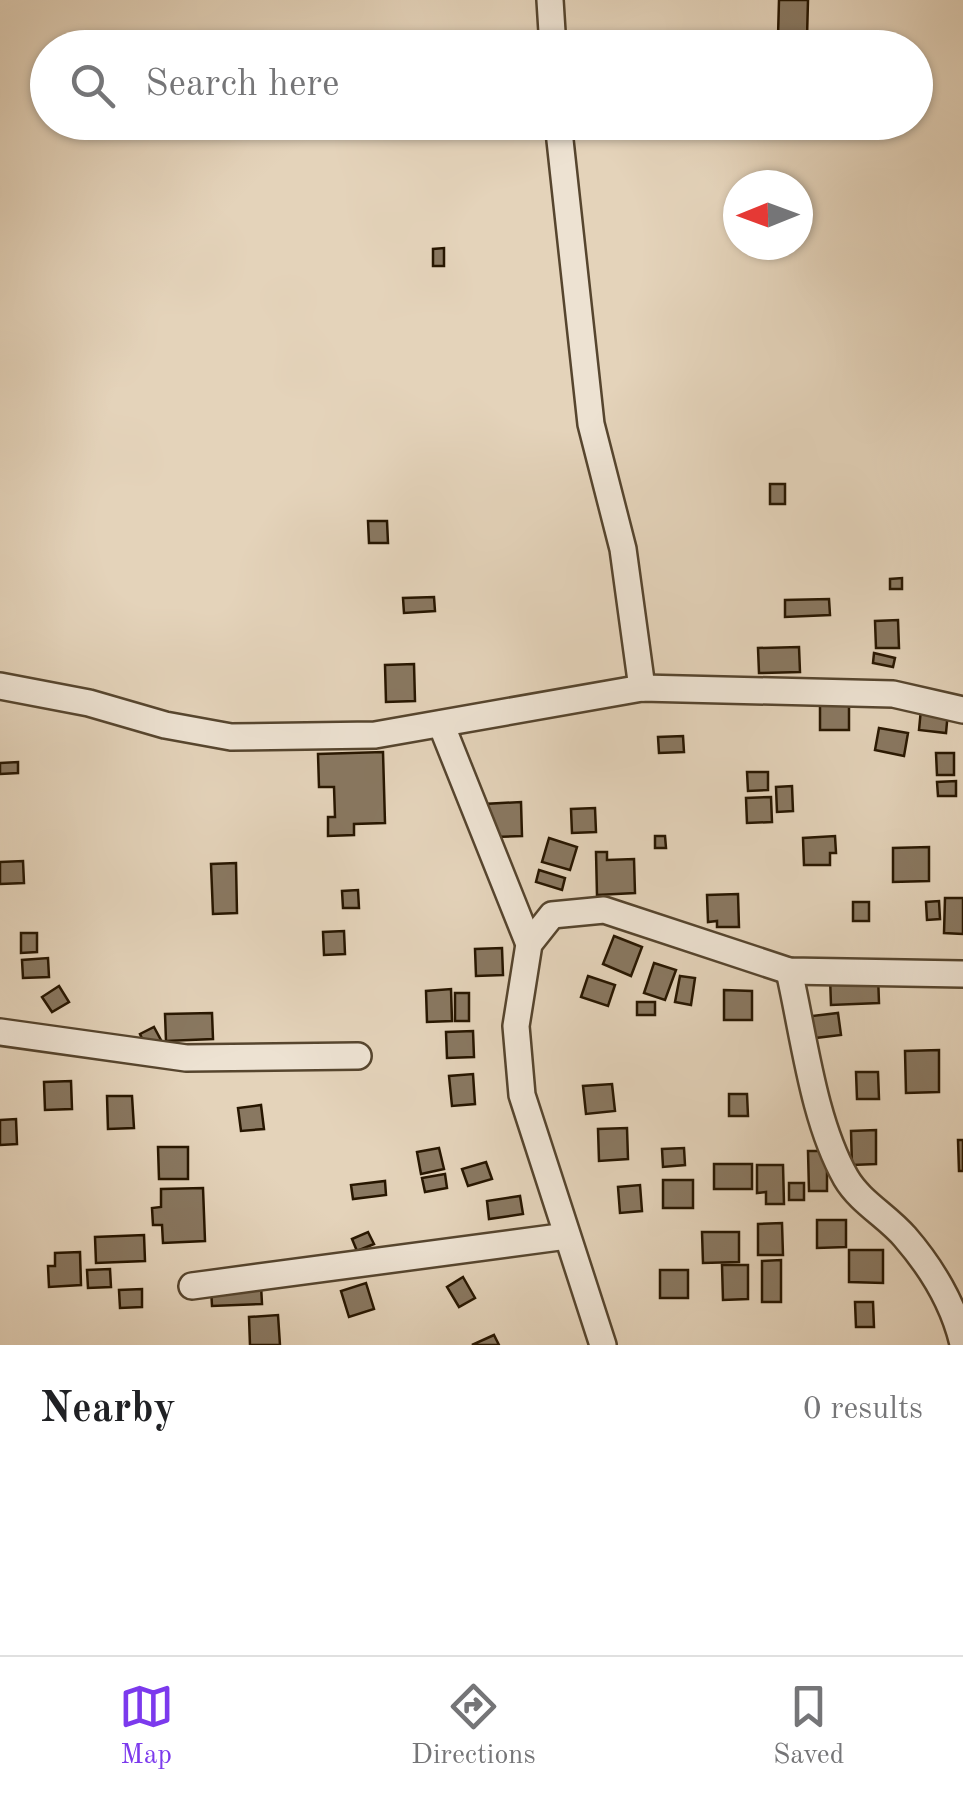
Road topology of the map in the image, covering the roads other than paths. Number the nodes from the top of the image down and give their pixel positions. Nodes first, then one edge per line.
1 (550, 0) edge
2 (552, 30) edge
3 (560, 140) edge
4 (0, 686) edge
5 (642, 688) junction
6 (963, 710) edge
7 (440, 724) junction
8 (529, 944) junction
9 (789, 971) junction
10 (963, 974) edge
11 (0, 1032) edge
12 (358, 1056) dead end
13 (568, 1236) junction
14 (192, 1286) dead end
15 (963, 1344) edge
16 (603, 1345) edge

1 - 2 street
3 - 5 street
4 - 7 street
5 - 6 street
5 - 7 street
7 - 8 street
8 - 9 street
8 - 13 street
9 - 10 street
9 - 15 street
11 - 12 street
13 - 14 street
13 - 16 street

